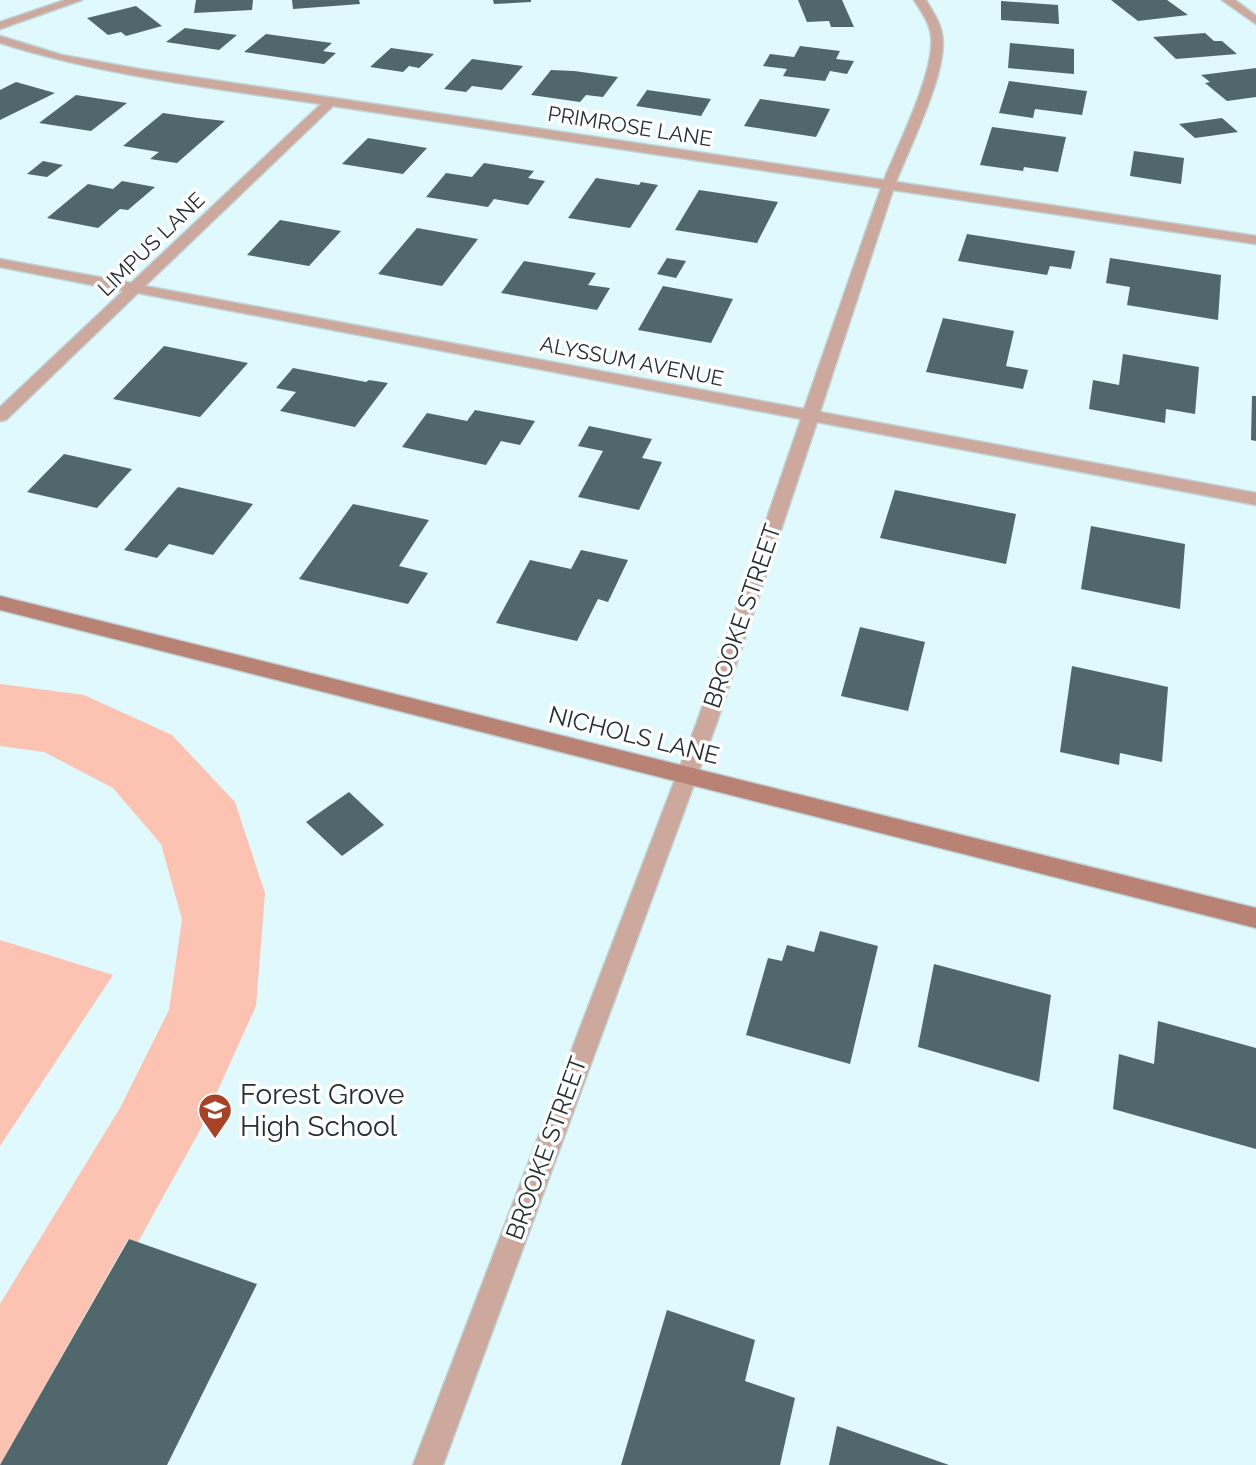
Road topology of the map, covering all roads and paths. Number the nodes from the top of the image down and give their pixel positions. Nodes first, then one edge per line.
1 (76, 0) edge
2 (920, 0) edge
3 (1228, 0) edge
4 (1256, 21) edge
5 (0, 26) edge
6 (0, 39) edge
7 (330, 102) junction
8 (888, 186) junction
9 (1256, 240) edge
10 (0, 264) edge
11 (134, 289) junction
12 (810, 415) junction
13 (0, 416) edge
14 (1256, 499) edge
15 (0, 603) edge
16 (686, 776) junction
17 (1256, 918) edge
18 (428, 1465) edge

1 - 5 street
2 - 8 street, BROOKE STREET
3 - 4 street
6 - 7 street, PRIMROSE LANE
7 - 8 street, PRIMROSE LANE
7 - 11 street, LIMPUS LANE
8 - 9 street, PRIMROSE LANE
8 - 12 street, BROOKE STREET
10 - 11 street, ALYSSUM AVENUE
11 - 12 street, ALYSSUM AVENUE
11 - 13 street, LIMPUS LANE
12 - 14 street, ALYSSUM AVENUE
12 - 16 street, BROOKE STREET
15 - 16 street, NICHOLS LANE
16 - 17 street, NICHOLS LANE
16 - 18 street, BROOKE STREET

